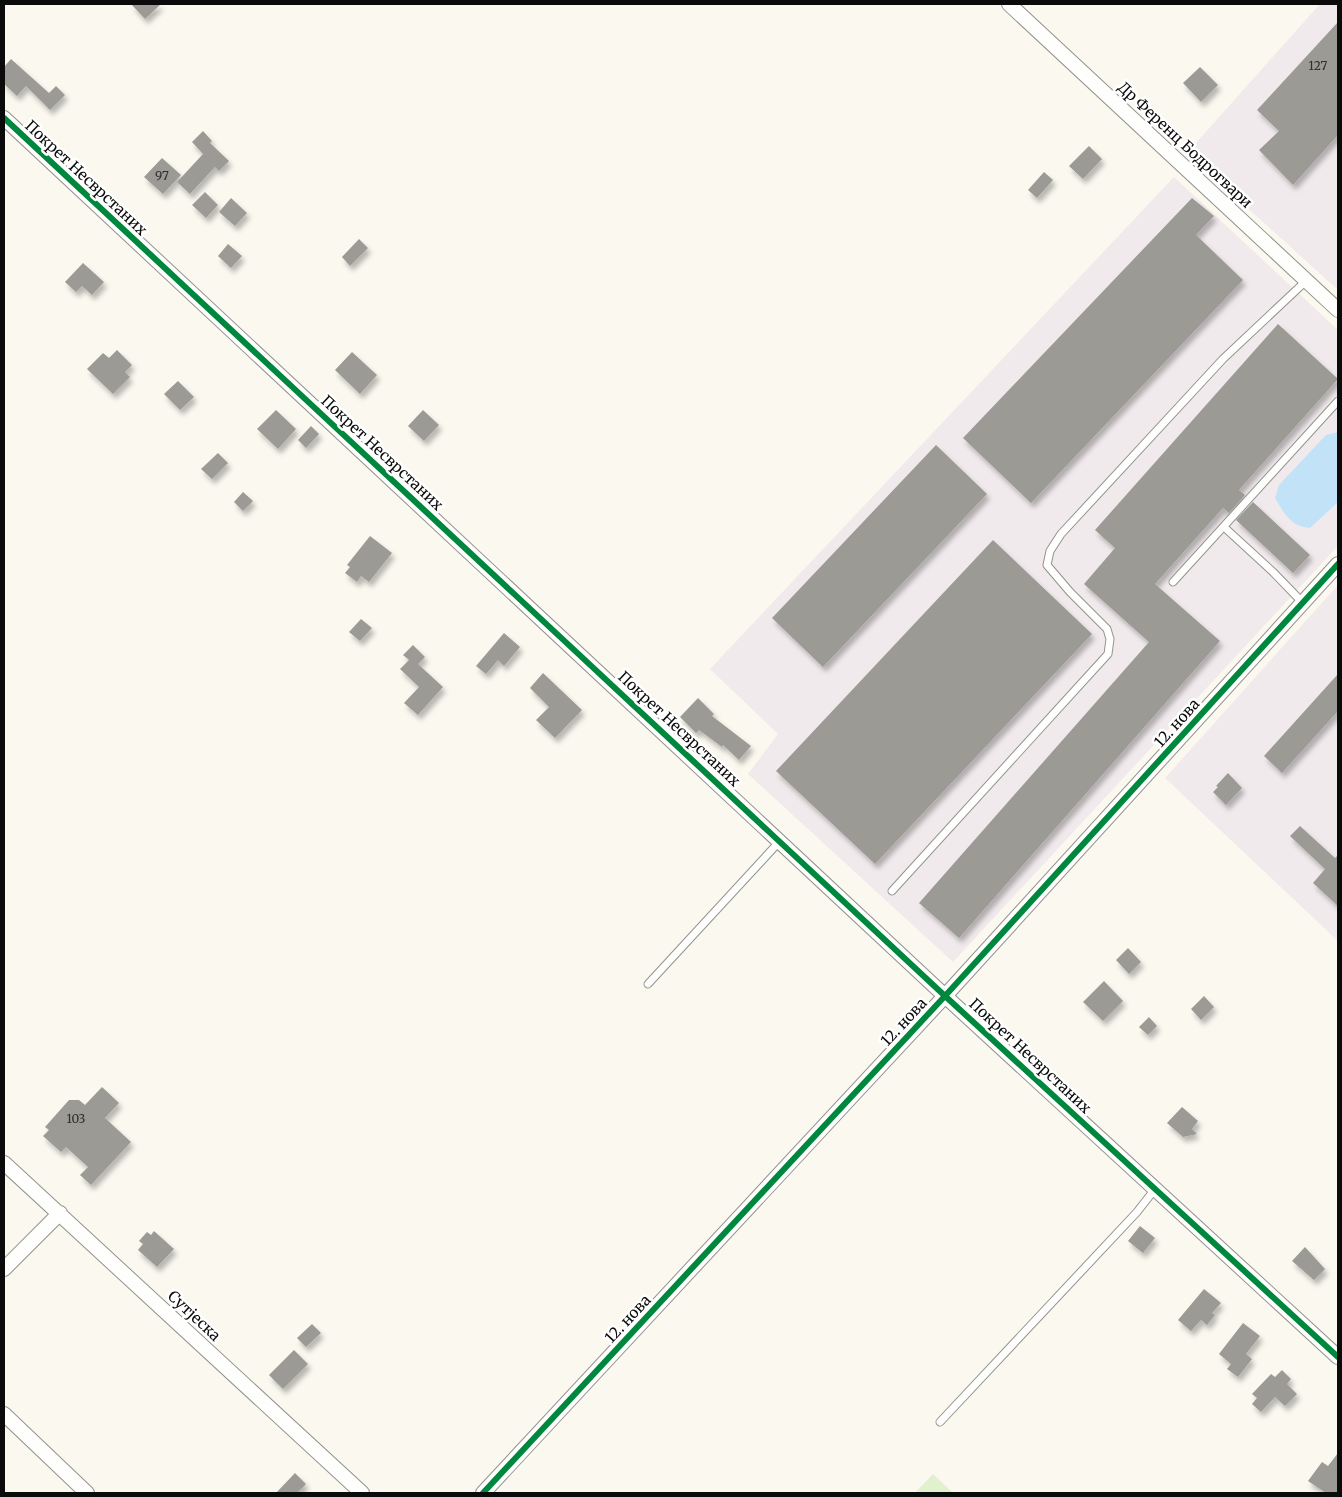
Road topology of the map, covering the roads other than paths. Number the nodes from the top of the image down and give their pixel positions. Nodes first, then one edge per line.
1 (1009, 4) edge
2 (4, 118) edge
3 (1307, 280) junction
4 (1338, 310) edge
5 (1338, 401) edge
6 (1224, 527) junction
7 (1338, 564) edge
8 (1173, 582) dead end
9 (1303, 603) junction
10 (780, 840) junction
11 (892, 891) dead end
12 (648, 984) dead end
13 (946, 996) junction
14 (4, 1163) edge
15 (1155, 1189) junction
16 (60, 1213) junction
17 (4, 1269) edge
18 (1338, 1357) edge
19 (4, 1414) edge
20 (940, 1422) dead end
21 (87, 1493) edge
22 (362, 1493) edge
23 (483, 1493) edge

1 - 3 street, Др Ференц Бодрогвари
2 - 10 street, Покрет Несврстаних
3 - 4 street, Др Ференц Бодрогвари
3 - 11 lane
5 - 6 lane
6 - 8 lane
6 - 9 lane
7 - 9 street, 12. нова
9 - 13 street, 12. нова
10 - 12 lane
10 - 13 street, Покрет Несврстаних
13 - 15 street, Покрет Несврстаних
13 - 23 street, 12. нова
14 - 16 street, Сутјеска
15 - 18 street, Покрет Несврстаних
15 - 20 lane
16 - 17 street
16 - 22 street, Сутјеска
19 - 21 street

